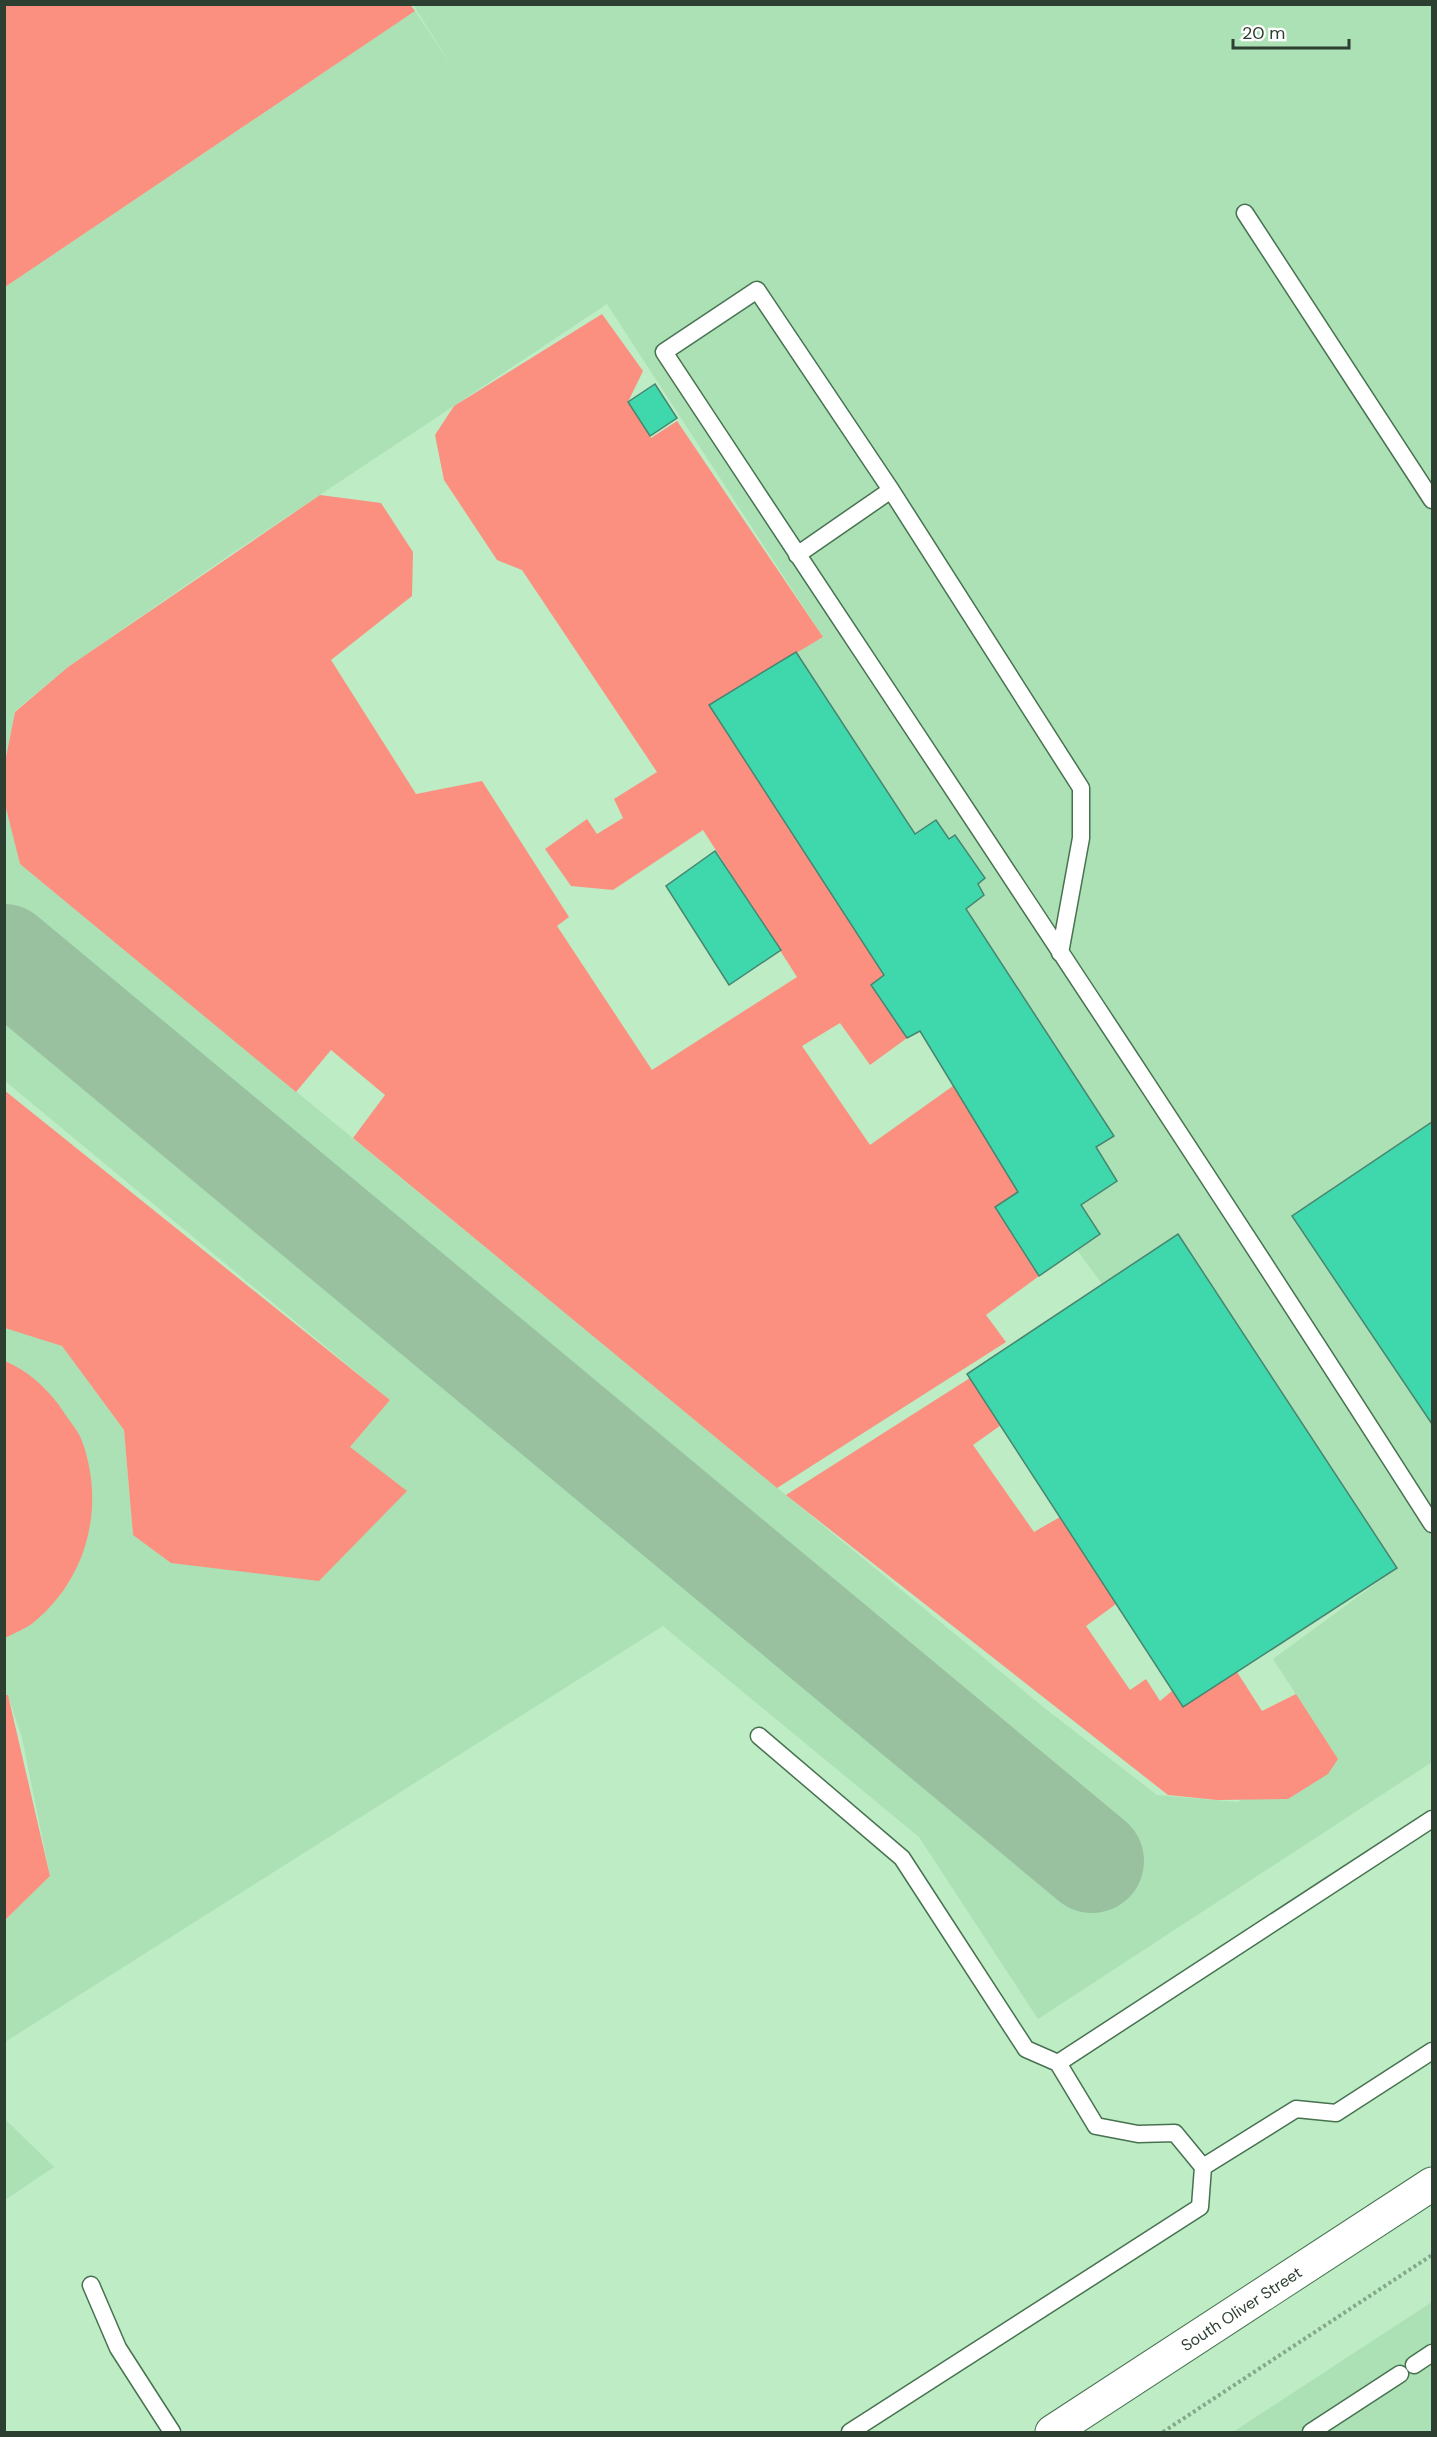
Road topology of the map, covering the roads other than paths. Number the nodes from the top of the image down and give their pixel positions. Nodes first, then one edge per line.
1 (1245, 213) dead end
2 (891, 490) junction
3 (1432, 500) edge
4 (797, 555) junction
5 (1060, 953) junction
6 (1432, 1524) edge
7 (759, 1737) dead end
8 (1432, 1819) edge
9 (1432, 2051) edge
10 (1058, 2063) junction
11 (1203, 2168) junction
12 (1432, 2184) edge
13 (92, 2284) dead end
14 (1432, 2353) edge
15 (171, 2433) edge
16 (850, 2433) edge
17 (1052, 2433) edge
18 (1311, 2433) edge

1 - 3 lane
2 - 4 lane
2 - 4 lane
2 - 5 lane
4 - 5 lane
5 - 6 lane
7 - 10 lane
8 - 10 lane
9 - 11 lane
10 - 11 lane
11 - 16 lane
12 - 17 main road, South Oliver Street
13 - 15 lane
14 - 18 lane

